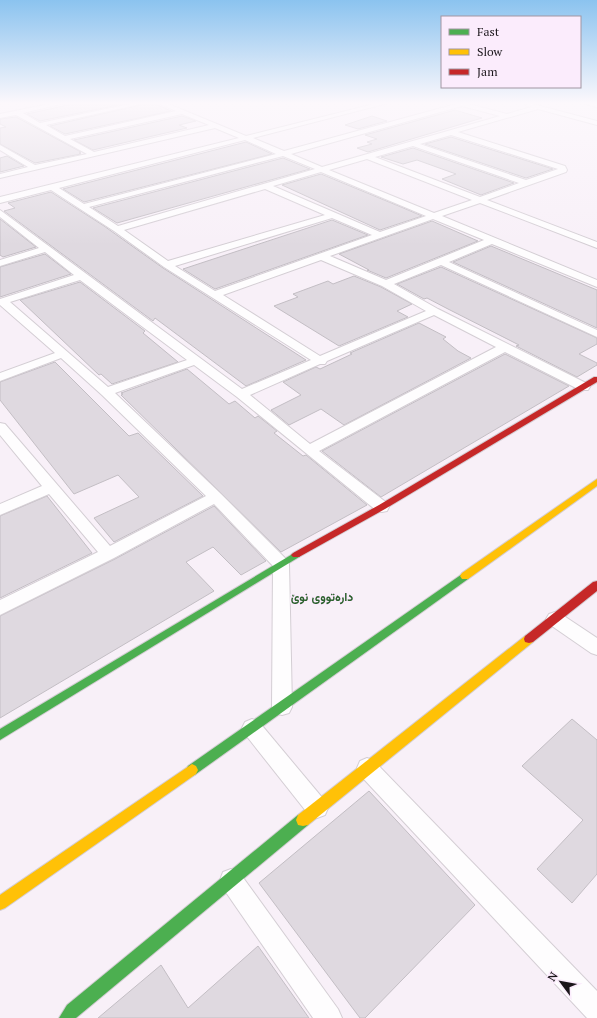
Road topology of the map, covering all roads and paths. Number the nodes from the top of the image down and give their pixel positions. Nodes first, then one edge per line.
1 (6, 151) edge
2 (87, 151) edge
3 (108, 151) edge
4 (196, 151) edge
5 (275, 151) edge
6 (295, 151) edge
7 (387, 151) edge
8 (431, 151) edge
9 (508, 151) edge
10 (93, 154) junction
11 (283, 154) junction
12 (366, 156) junction
13 (34, 168) junction
14 (322, 169) junction
15 (0, 176) edge
16 (526, 183) junction
17 (266, 186) junction
18 (52, 187) junction
19 (0, 200) edge
20 (478, 200) junction
21 (81, 207) junction
22 (0, 213) edge
23 (333, 215) junction
24 (434, 216) junction
25 (117, 230) junction
26 (379, 235) junction
27 (597, 236) edge
28 (493, 240) junction
29 (586, 241) junction
30 (597, 245) edge
31 (46, 249) junction
32 (321, 256) junction
33 (0, 262) edge
34 (442, 262) junction
35 (167, 265) junction
36 (81, 276) junction
37 (386, 284) junction
38 (597, 284) edge
39 (216, 294) junction
40 (2, 301) edge
41 (434, 311) junction
42 (597, 334) edge
43 (505, 347) junction
44 (62, 354) junction
45 (194, 360) junction
46 (322, 361) junction
47 (0, 377) edge
48 (597, 379) edge
49 (584, 387) junction
50 (106, 392) junction
51 (241, 394) junction
52 (0, 427) edge
53 (309, 450) junction
54 (597, 482) edge
55 (51, 488) junction
56 (216, 497) junction
57 (382, 507) junction
58 (0, 510) edge
59 (108, 554) junction
60 (280, 564) junction
61 (597, 585) edge
62 (0, 608) edge
63 (555, 619) junction
64 (597, 648) edge
65 (282, 707) junction
66 (252, 728) junction
67 (0, 735) edge
68 (366, 768) junction
69 (317, 808) junction
70 (231, 880) junction
71 (0, 904) edge
72 (597, 1010) edge
73 (67, 1018) edge
74 (329, 1018) edge

1 - 13 street
2 - 10 street
3 - 10 street
4 - 18 street
5 - 11 street
6 - 11 street
7 - 12 street
8 - 16 street
9 - 16 street
10 - 13 street
11 - 14 street
11 - 21 street
12 - 14 street
12 - 20 street
13 - 15 street
14 - 17 street
14 - 24 street
16 - 20 street
17 - 23 street
17 - 25 street
18 - 19 street
18 - 21 street
20 - 24 street
20 - 29 street
21 - 25 street
22 - 31 street
23 - 26 street
23 - 35 street
24 - 26 street
24 - 28 street
25 - 35 street
26 - 32 street
27 - 29 street
28 - 34 street
28 - 38 street
29 - 30 street
31 - 33 street
31 - 36 street
32 - 37 street
32 - 39 street
34 - 37 street
34 - 42 street
35 - 39 street
36 - 40 street
36 - 45 street
37 - 41 street
39 - 46 street
40 - 44 street
41 - 43 street
41 - 46 street
43 - 49 street
43 - 53 street
44 - 47 street
44 - 50 street
45 - 50 street
45 - 51 street
46 - 51 street
48 - 49 street
49 - 57 street
50 - 56 street
51 - 53 street
52 - 55 street
53 - 57 street
54 - 65 street
55 - 58 street
55 - 59 street
56 - 59 street
56 - 60 street
57 - 60 street
59 - 62 street
60 - 65 street
60 - 67 street
61 - 63 street
63 - 64 street
63 - 68 street
65 - 66 street
66 - 69 street
66 - 71 street
68 - 69 street
68 - 72 street
69 - 70 street
70 - 73 street
70 - 74 street

